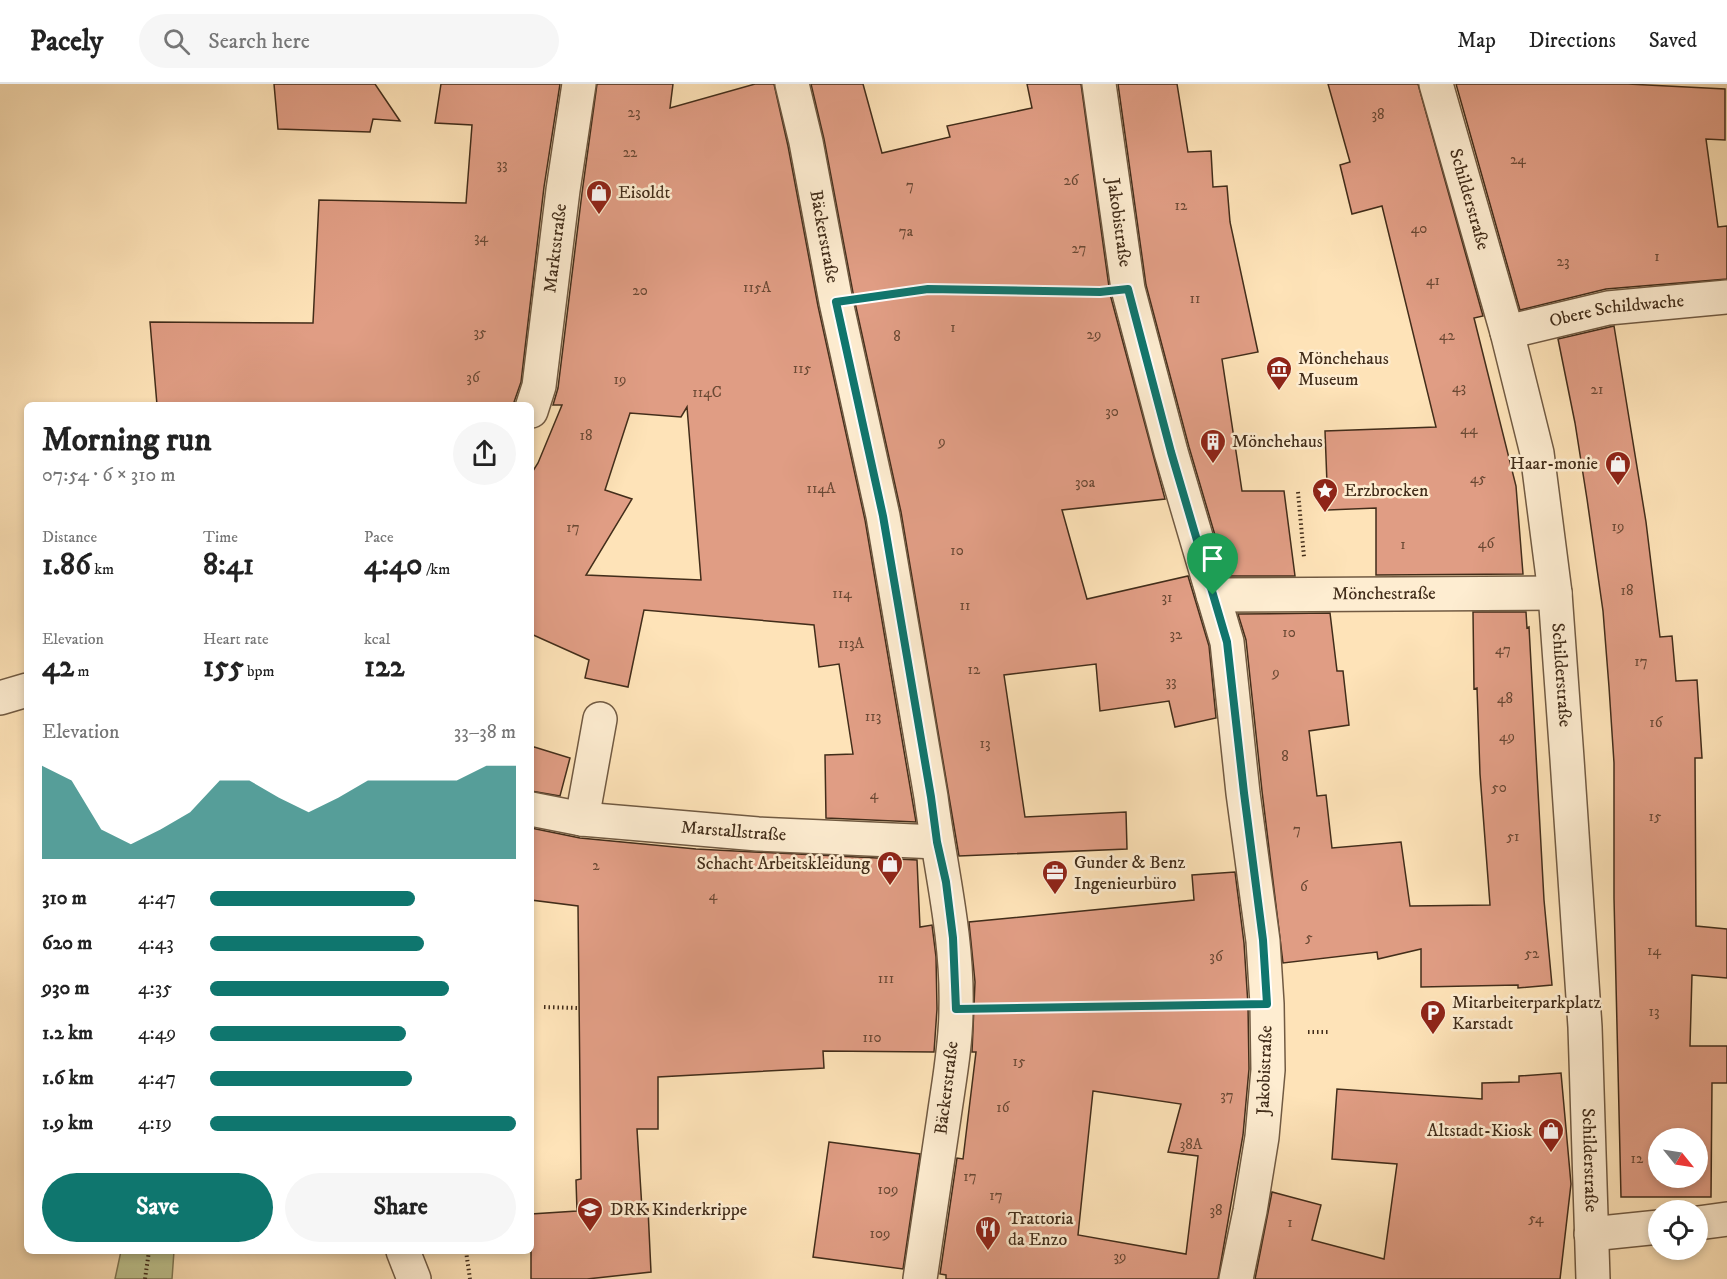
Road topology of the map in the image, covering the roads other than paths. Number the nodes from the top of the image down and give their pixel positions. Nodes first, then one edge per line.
1 (579, 84) edge
2 (792, 84) edge
3 (1099, 84) edge
4 (1436, 84) edge
5 (1727, 297) edge
6 (1507, 332) junction
7 (534, 403) edge
8 (1555, 593) junction
9 (1213, 595) junction
10 (24, 691) edge
11 (0, 698) edge
12 (600, 719) dead end
13 (534, 810) edge
14 (582, 819) junction
15 (937, 842) junction
16 (1727, 1220) edge
17 (1708, 1222) edge
18 (1648, 1228) edge
19 (1591, 1234) junction
20 (404, 1254) edge
21 (414, 1279) edge
22 (920, 1279) edge
23 (1236, 1279) edge
24 (1593, 1279) edge

1 - 7 street, Marktstraße
2 - 15 street, Bäckerstraße
3 - 9 street, Jakobistraße
4 - 6 street, Schilderstraße
5 - 6 street, Obere Schildwache
6 - 8 street, Schilderstraße
8 - 9 street, Mönchestraße
8 - 19 street, Schilderstraße
9 - 23 street, Jakobistraße
10 - 11 street
12 - 14 street
13 - 14 street, Marstallstraße
14 - 15 street, Marstallstraße
15 - 22 street, Bäckerstraße
16 - 17 street
18 - 19 street
19 - 24 street, Schilderstraße
20 - 21 street

